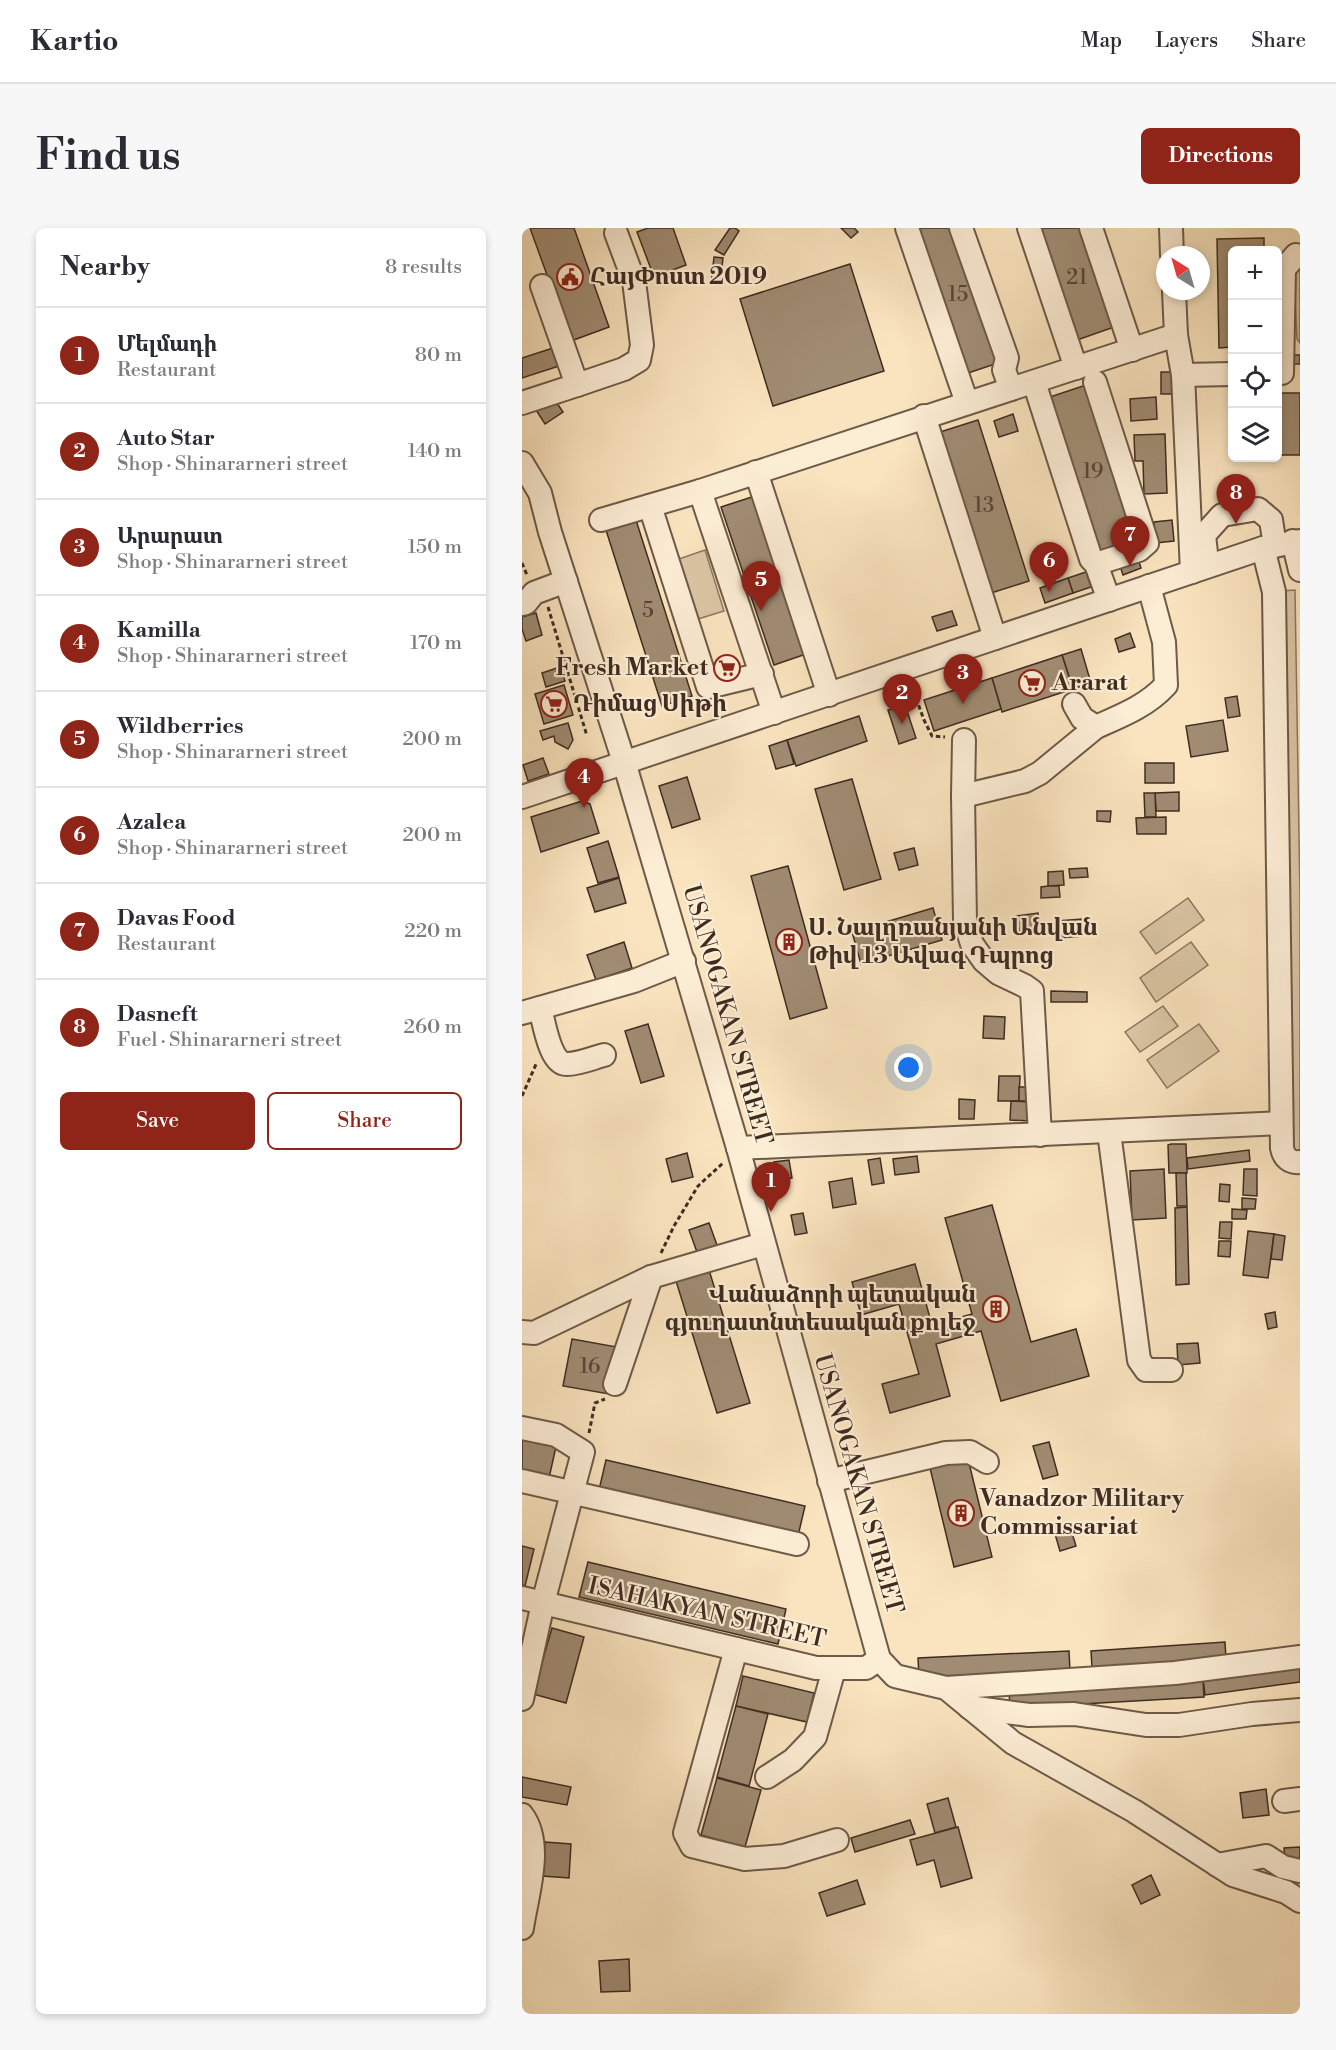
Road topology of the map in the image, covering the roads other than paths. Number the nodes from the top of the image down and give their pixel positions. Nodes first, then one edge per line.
1 (906, 228) edge
2 (961, 228) edge
3 (1029, 228) edge
4 (1091, 228) edge
5 (1171, 228) edge
6 (616, 233) dead end
7 (1172, 246) edge
8 (1300, 256) edge
9 (542, 286) dead end
10 (1174, 300) edge
11 (1176, 335) junction
12 (1132, 350) junction
13 (1076, 368) junction
14 (1287, 373) edge
15 (1228, 374) edge
16 (1183, 375) junction
17 (1034, 382) junction
18 (1095, 382) dead end
19 (577, 385) junction
20 (1011, 389) junction
21 (522, 403) edge
22 (968, 403) junction
23 (924, 416) junction
24 (522, 463) edge
25 (756, 472) junction
26 (700, 491) junction
27 (650, 506) junction
28 (601, 520) dead end
29 (1282, 544) edge
30 (1096, 564) junction
31 (1200, 569) junction
32 (1300, 570) edge
33 (566, 581) junction
34 (1149, 586) junction
35 (528, 599) edge
36 (1109, 600) junction
37 (995, 638) junction
38 (762, 674) junction
39 (829, 695) junction
40 (1074, 704) dead end
41 (774, 713) junction
42 (1096, 727) junction
43 (964, 740) road end
44 (624, 762) junction
45 (522, 796) edge
46 (963, 796) junction
47 (684, 961) junction
48 (531, 1011) edge
49 (604, 1055) dead end
50 (1281, 1123) junction
51 (1109, 1132) junction
52 (1040, 1135) junction
53 (738, 1148) junction
54 (1299, 1169) edge
55 (763, 1244) junction
56 (651, 1277) junction
57 (522, 1332) edge
58 (1171, 1370) dead end
59 (615, 1384) dead end
60 (522, 1428) edge
61 (987, 1462) dead end
62 (522, 1481) edge
63 (829, 1481) junction
64 (573, 1492) junction
65 (797, 1544) dead end
66 (533, 1600) edge
67 (736, 1649) junction
68 (1300, 1657) edge
69 (879, 1659) junction
70 (834, 1669) junction
71 (946, 1688) junction
72 (522, 1699) edge
73 (969, 1707) junction
74 (1300, 1710) edge
75 (767, 1777) dead end
76 (522, 1815) edge
77 (837, 1839) dead end
78 (1217, 1865) junction
79 (1300, 1871) edge
80 (1300, 1901) edge
81 (522, 1928) edge

1 - 22 street
2 - 20 street
3 - 13 street
4 - 12 street
5 - 7 street
6 - 19 street
8 - 14 street
9 - 19 street
10 - 11 street
11 - 12 street
11 - 16 street
12 - 13 street
13 - 17 street
15 - 16 street
16 - 31 street
17 - 20 street
17 - 30 street
18 - 30 street
19 - 21 street
20 - 22 street
22 - 23 street
23 - 25 street
23 - 37 street
24 - 33 street, USANOGAKAN STREET
25 - 26 street
25 - 39 street
26 - 27 street
26 - 38 street
27 - 28 street
27 - 38 street
29 - 31 street
29 - 31 street
29 - 32 street
29 - 50 street
30 - 36 street
31 - 34 street
33 - 35 street
33 - 44 street, USANOGAKAN STREET
34 - 36 street
34 - 42 street
36 - 37 street
37 - 39 street
38 - 41 street
39 - 41 street
40 - 42 street
41 - 44 street
42 - 46 street
43 - 46 street
44 - 45 street
44 - 47 street, USANOGAKAN STREET
46 - 52 street
47 - 48 street
47 - 53 street, USANOGAKAN STREET
48 - 49 street
50 - 51 street
50 - 54 street
51 - 52 street
51 - 58 street
52 - 53 street
53 - 55 street, USANOGAKAN STREET
55 - 56 street
55 - 63 street, USANOGAKAN STREET
56 - 57 street
56 - 59 street
60 - 64 street
61 - 63 street
62 - 64 street
63 - 69 street, USANOGAKAN STREET
64 - 65 street
64 - 66 street
66 - 67 street, ISAHAKYAN STREET
66 - 72 street
67 - 70 street, ISAHAKYAN STREET
67 - 77 street
68 - 71 street
69 - 70 street, ISAHAKYAN STREET
69 - 71 street
70 - 75 street
71 - 73 street
73 - 74 street
73 - 78 street
76 - 81 street
78 - 79 street
78 - 80 street

